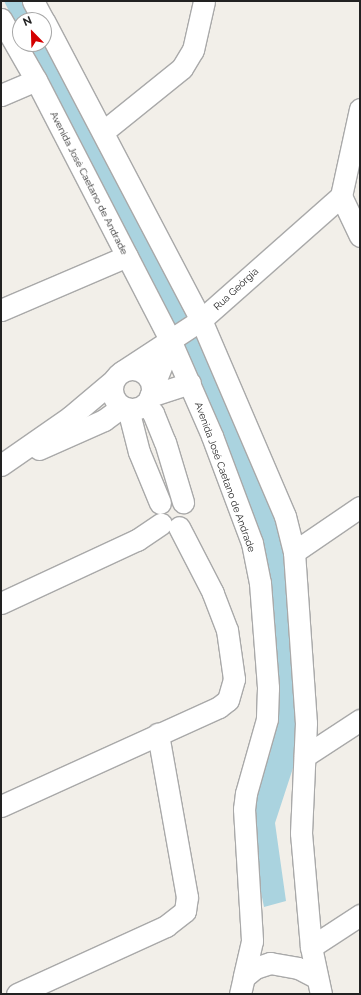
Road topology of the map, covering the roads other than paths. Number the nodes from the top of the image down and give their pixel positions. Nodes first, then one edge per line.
1 (33, 1) edge
2 (204, 1) edge
3 (39, 12) edge
4 (1, 18) edge
5 (52, 35) edge
6 (36, 80) junction
7 (1, 95) edge
8 (360, 109) edge
9 (104, 131) junction
10 (341, 196) junction
11 (360, 236) edge
12 (127, 256) junction
13 (1, 310) edge
14 (201, 320) junction
15 (171, 342) junction
16 (119, 376) junction
17 (190, 383) junction
18 (139, 401) junction
19 (5, 463) edge
20 (183, 502) junction
21 (160, 503) junction
22 (360, 506) edge
23 (170, 525) junction
24 (294, 552) junction
25 (1, 603) edge
26 (360, 720) edge
27 (158, 734) junction
28 (305, 756) junction
29 (1, 806) edge
30 (360, 915) edge
31 (311, 947) junction
32 (242, 986) edge
33 (318, 986) edge
34 (17, 994) edge

1 - 3 street
2 - 9 street
4 - 6 street, Avenida José Caetano de Andrade
5 - 9 street
6 - 7 street
6 - 12 street, Avenida José Caetano de Andrade
8 - 10 street
9 - 14 street
10 - 11 street
10 - 14 street, Rua Geórgia
12 - 13 street
12 - 15 street, Avenida José Caetano de Andrade
14 - 15 street, Rua Geórgia
14 - 24 street
15 - 16 street, Rua Geórgia
15 - 17 street, Avenida José Caetano de Andrade
15 - 18 street
16 - 18 street
16 - 18 street
16 - 19 street, Rua Geórgia
17 - 18 street
17 - 32 street, Avenida José Caetano de Andrade
18 - 19 street
18 - 20 street
18 - 21 street
20 - 21 street
20 - 23 street
21 - 23 street
22 - 24 street
23 - 25 street
23 - 27 street
24 - 28 street
26 - 28 street
27 - 29 street
27 - 34 street
28 - 31 street
30 - 31 street
31 - 33 street
32 - 33 street

